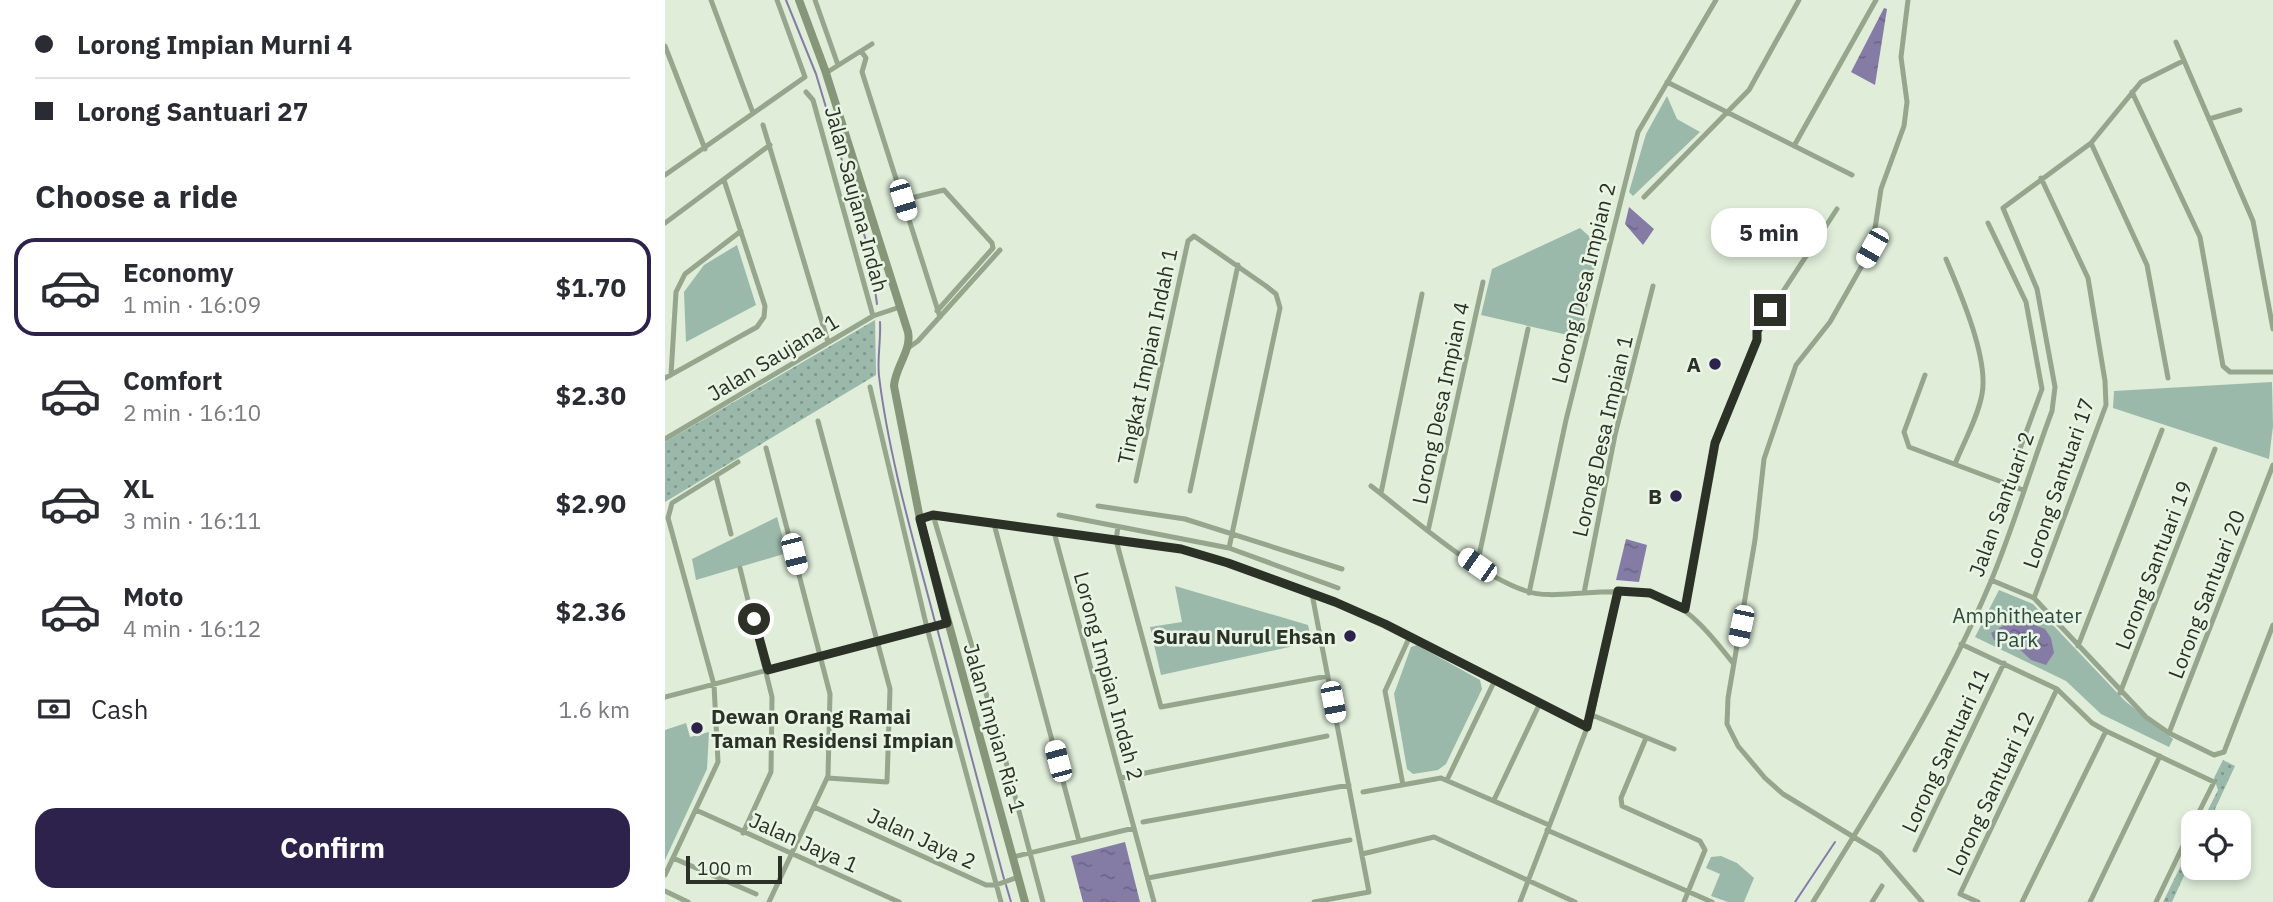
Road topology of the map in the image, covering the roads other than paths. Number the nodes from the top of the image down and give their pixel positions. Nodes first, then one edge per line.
1 (712, 0) edge
2 (777, 0) edge
3 (799, 0) edge
4 (815, 0) edge
5 (1716, 0) edge
6 (1799, 0) edge
7 (1876, 0) edge
8 (1908, 0) edge
9 (2176, 42) dead end
10 (872, 44) dead end
11 (665, 46) edge
12 (861, 51) junction
13 (2183, 61) junction
14 (838, 65) junction
15 (826, 73) junction
16 (1667, 82) junction
17 (806, 92) dead end
18 (2133, 92) junction
19 (2240, 110) dead end
20 (753, 113) junction
21 (1727, 114) junction
22 (2209, 119) junction
23 (763, 125) dead end
24 (2091, 143) junction
25 (770, 145) junction
26 (1794, 146) junction
27 (705, 149) junction
28 (665, 175) edge
29 (1852, 175) dead end
30 (2041, 178) junction
31 (724, 180) junction
32 (1644, 197) dead end
33 (903, 200) junction
34 (1837, 209) dead end
35 (665, 223) edge
36 (1988, 223) dead end
37 (741, 231) junction
38 (1000, 250) dead end
39 (1946, 259) dead end
40 (1238, 265) junction
41 (1483, 282) dead end
42 (1653, 286) dead end
43 (1422, 294) dead end
44 (899, 307) junction
45 (938, 314) junction
46 (873, 316) junction
47 (1528, 329) dead end
48 (2273, 329) edge
49 (828, 342) junction
50 (906, 350) junction
51 (2273, 372) edge
52 (1925, 375) dead end
53 (668, 377) edge
54 (2168, 378) dead end
55 (870, 387) dead end
56 (818, 421) dead end
57 (2162, 430) dead end
58 (665, 439) edge
59 (767, 448) dead end
60 (2215, 449) dead end
61 (738, 461) dead end
62 (1955, 464) junction
63 (2273, 465) edge
64 (716, 476) junction
65 (1136, 481) dead end
66 (2007, 484) junction
67 (1371, 486) dead end
68 (2023, 490) junction
69 (1190, 491) dead end
70 (1381, 493) junction
71 (1098, 506) dead end
72 (933, 515) junction
73 (1059, 515) dead end
74 (920, 519) junction
75 (995, 524) junction
76 (1118, 527) junction
77 (1429, 530) junction
78 (1054, 532) junction
79 (1232, 532) junction
80 (731, 534) dead end
81 (1116, 540) junction
82 (1229, 548) junction
83 (1477, 565) junction
84 (740, 568) dead end
85 (1342, 569) dead end
86 (1991, 580) junction
87 (1338, 589) dead end
88 (1618, 591) junction
89 (1529, 593) junction
90 (1584, 593) junction
91 (1312, 594) junction
92 (2033, 598) junction
93 (1685, 609) junction
94 (944, 624) junction
95 (2273, 625) edge
96 (930, 627) junction
97 (1410, 636) junction
98 (877, 642) junction
99 (1961, 644) junction
100 (2078, 646) junction
101 (821, 657) junction
102 (1733, 663) junction
103 (2004, 663) junction
104 (768, 670) junction
105 (1328, 676) junction
106 (1495, 680) junction
107 (714, 685) junction
108 (2057, 689) junction
109 (2120, 693) junction
110 (665, 697) edge
111 (1540, 703) junction
112 (1592, 715) junction
113 (1587, 727) junction
114 (2106, 731) junction
115 (2169, 733) junction
116 (1327, 736) dead end
117 (1646, 738) junction
118 (1674, 749) dead end
119 (2160, 756) junction
120 (827, 778) junction
121 (1121, 778) junction
122 (1447, 780) junction
123 (1349, 785) junction
124 (1403, 785) junction
125 (1363, 792) dead end
126 (1494, 800) junction
127 (814, 807) junction
128 (696, 810) junction
129 (2200, 810) edge
130 (1143, 822) dead end
131 (1134, 828) junction
132 (1548, 828) junction
133 (743, 832) junction
134 (1853, 837) junction
135 (1350, 840) dead end
136 (1079, 841) junction
137 (2181, 849) edge
138 (1915, 850) dead end
139 (1030, 853) junction
140 (1362, 854) junction
141 (791, 855) junction
142 (673, 858) junction
143 (1013, 858) junction
144 (665, 875) edge
145 (1014, 878) junction
146 (1148, 878) junction
147 (1527, 881) junction
148 (999, 883) junction
149 (1882, 886) dead end
150 (665, 891) edge
151 (1688, 892) junction
152 (756, 894) dead end
153 (688, 902) edge
154 (769, 902) edge
155 (899, 902) edge
156 (1001, 902) edge
157 (1025, 902) edge
158 (1043, 902) edge
159 (1154, 902) edge
160 (1314, 902) edge
161 (1520, 902) edge
162 (1575, 902) edge
163 (1683, 902) edge
164 (1712, 902) edge
165 (1813, 902) edge
166 (1872, 902) edge
167 (1922, 902) edge
168 (1978, 902) edge
169 (2022, 902) edge
170 (2090, 902) edge
171 (2156, 902) edge

1 - 20 street
2 - 20 street
3 - 15 street, Jalan Impian Ria 1
4 - 14 street
5 - 16 street, Lorong Desa Impian 2
6 - 21 street
7 - 26 street
8 - 102 street
9 - 13 street
10 - 12 street
11 - 27 street
12 - 14 street
12 - 33 street
13 - 18 street
13 - 22 street
14 - 15 street
15 - 44 street, Jalan Impian Ria 1
16 - 21 street
16 - 89 street, Lorong Desa Impian 2
17 - 46 street, Jalan Saujana Indah
18 - 24 street
18 - 51 street
19 - 22 street
20 - 27 street
21 - 26 street
21 - 32 street
22 - 48 street
23 - 25 street
24 - 30 street
24 - 54 street
25 - 31 street
25 - 49 street
26 - 29 street
27 - 28 street
30 - 68 street, Jalan Santuari 2
30 - 92 street, Lorong Santuari 17
31 - 35 street
31 - 37 street
33 - 45 street
33 - 45 street
34 - 93 street
36 - 66 street
37 - 53 street
37 - 53 street
38 - 45 street
39 - 62 street
40 - 65 street, Tingkat Impian Indah 1
40 - 69 street
40 - 79 street
41 - 77 street, Lorong Desa Impian 4
42 - 90 street, Lorong Desa Impian 1
43 - 70 street
44 - 46 street, Jalan Saujana 1
44 - 50 street, Jalan Impian Ria 1
45 - 50 street
46 - 49 street, Jalan Saujana 1
47 - 83 street
49 - 58 street, Jalan Saujana 1
50 - 74 street, Jalan Impian Ria 1
52 - 62 street
55 - 96 street
56 - 98 street
57 - 100 street
59 - 101 street
60 - 109 street, Lorong Santuari 19
61 - 64 street
62 - 66 street
63 - 115 street, Lorong Santuari 20
64 - 80 street
64 - 107 street
66 - 68 street
67 - 70 street
68 - 86 street, Jalan Santuari 2
70 - 77 street
71 - 79 street
72 - 74 street
72 - 75 street
72 - 139 street, Jalan Impian Ria 1
73 - 76 street
74 - 94 street, Jalan Impian Ria 1
75 - 78 street
75 - 136 street
76 - 81 street
76 - 82 street
77 - 83 street
78 - 81 street
78 - 121 street, Lorong Impian Indah 2
79 - 82 street
79 - 85 street
81 - 91 street
81 - 105 street
82 - 87 street
83 - 89 street
84 - 104 street
86 - 92 street
86 - 99 street, Jalan Santuari 2
88 - 90 street
88 - 93 street
88 - 112 street
89 - 90 street
91 - 97 street
91 - 105 street
92 - 100 street
93 - 102 street
94 - 96 street
94 - 143 street, Jalan Impian Ria 1
95 - 115 street
96 - 98 street
96 - 148 street
97 - 106 street
97 - 124 street
98 - 101 street
98 - 120 street
99 - 103 street
99 - 134 street, Jalan Santuari 2
100 - 109 street
101 - 104 street
101 - 120 street
102 - 134 street
103 - 108 street
103 - 138 street, Lorong Santuari 11
104 - 107 street
104 - 133 street
105 - 123 street
106 - 111 street
106 - 122 street
107 - 110 street
107 - 128 street
108 - 114 street
108 - 168 street, Lorong Santuari 12
109 - 115 street
111 - 113 street
111 - 126 street
112 - 113 street
112 - 117 street
113 - 132 street
114 - 119 street
114 - 169 street
116 - 121 street
117 - 118 street
117 - 151 street
119 - 129 street
119 - 170 street
120 - 127 street
121 - 131 street, Lorong Impian Indah 2
122 - 124 street
122 - 126 street
123 - 130 street
123 - 140 street
124 - 125 street
126 - 132 street
127 - 141 street
127 - 148 street, Jalan Jaya 2
128 - 133 street, Jalan Jaya 1
128 - 142 street
131 - 136 street
131 - 146 street, Lorong Impian Indah 2
132 - 147 street
132 - 151 street
133 - 141 street, Jalan Jaya 1
134 - 165 street, Jalan Santuari 2
134 - 167 street
135 - 146 street
136 - 139 street
137 - 171 street
139 - 143 street
139 - 158 street, Jalan Impian Ria 1
140 - 147 street
140 - 160 street
141 - 154 street
141 - 155 street, Jalan Jaya 1
142 - 144 street
142 - 152 street
143 - 145 street, Jalan Impian Ria 1
145 - 148 street
145 - 157 street, Jalan Impian Ria 1
146 - 159 street, Lorong Impian Indah 2
147 - 161 street
147 - 162 street
148 - 156 street
149 - 166 street
150 - 153 street
151 - 163 street
151 - 164 street

